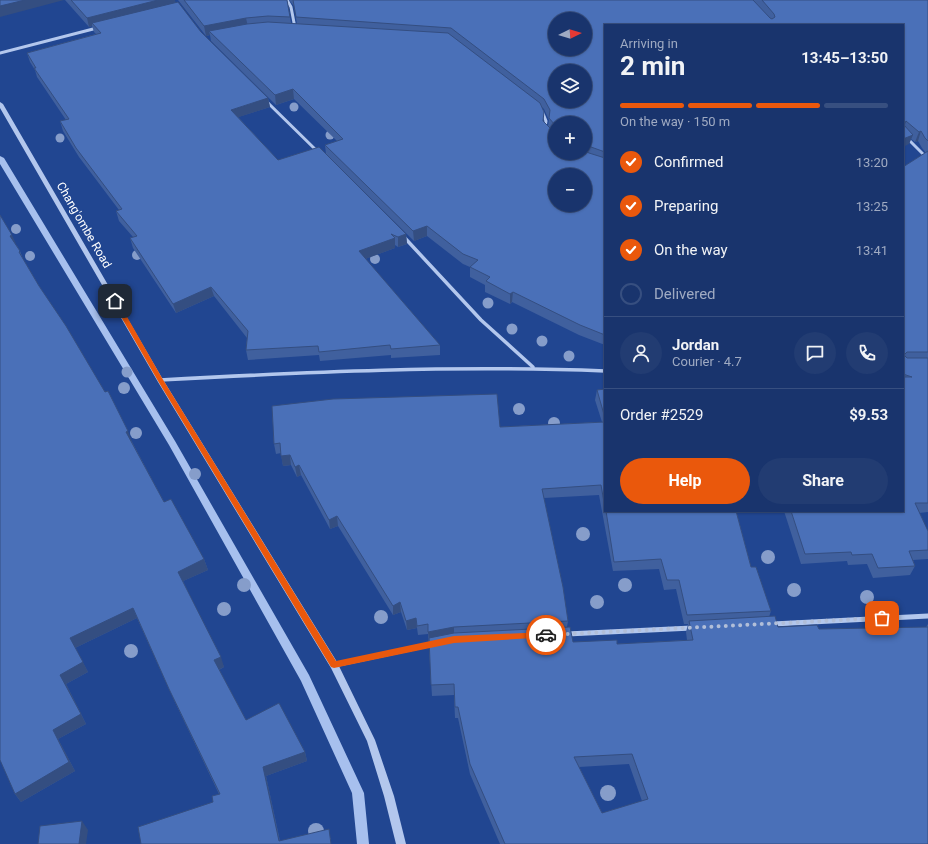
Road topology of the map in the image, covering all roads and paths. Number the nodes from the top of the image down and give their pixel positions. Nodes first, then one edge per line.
1 (286, 0) edge
2 (102, 27) edge
3 (289, 30) edge
4 (0, 53) edge
5 (259, 94) edge
6 (0, 104) edge
7 (536, 107) edge
8 (545, 129) edge
9 (904, 135) edge
10 (320, 154) edge
11 (928, 159) edge
12 (402, 235) edge
13 (533, 367) junction
14 (604, 371) edge
15 (160, 380) junction
16 (928, 616) edge
17 (764, 624) edge
18 (700, 628) edge
19 (557, 634) edge
20 (439, 643) edge
21 (334, 665) junction
22 (401, 844) edge

1 - 3 street
2 - 4 street
5 - 10 street
6 - 15 street, Chang'ombe Road
7 - 8 street
9 - 11 street
12 - 13 street
13 - 14 street
13 - 15 street
15 - 21 street, Chang'ombe Road
16 - 17 street
18 - 19 street
20 - 21 street
21 - 22 street, Chang'ombe Road

